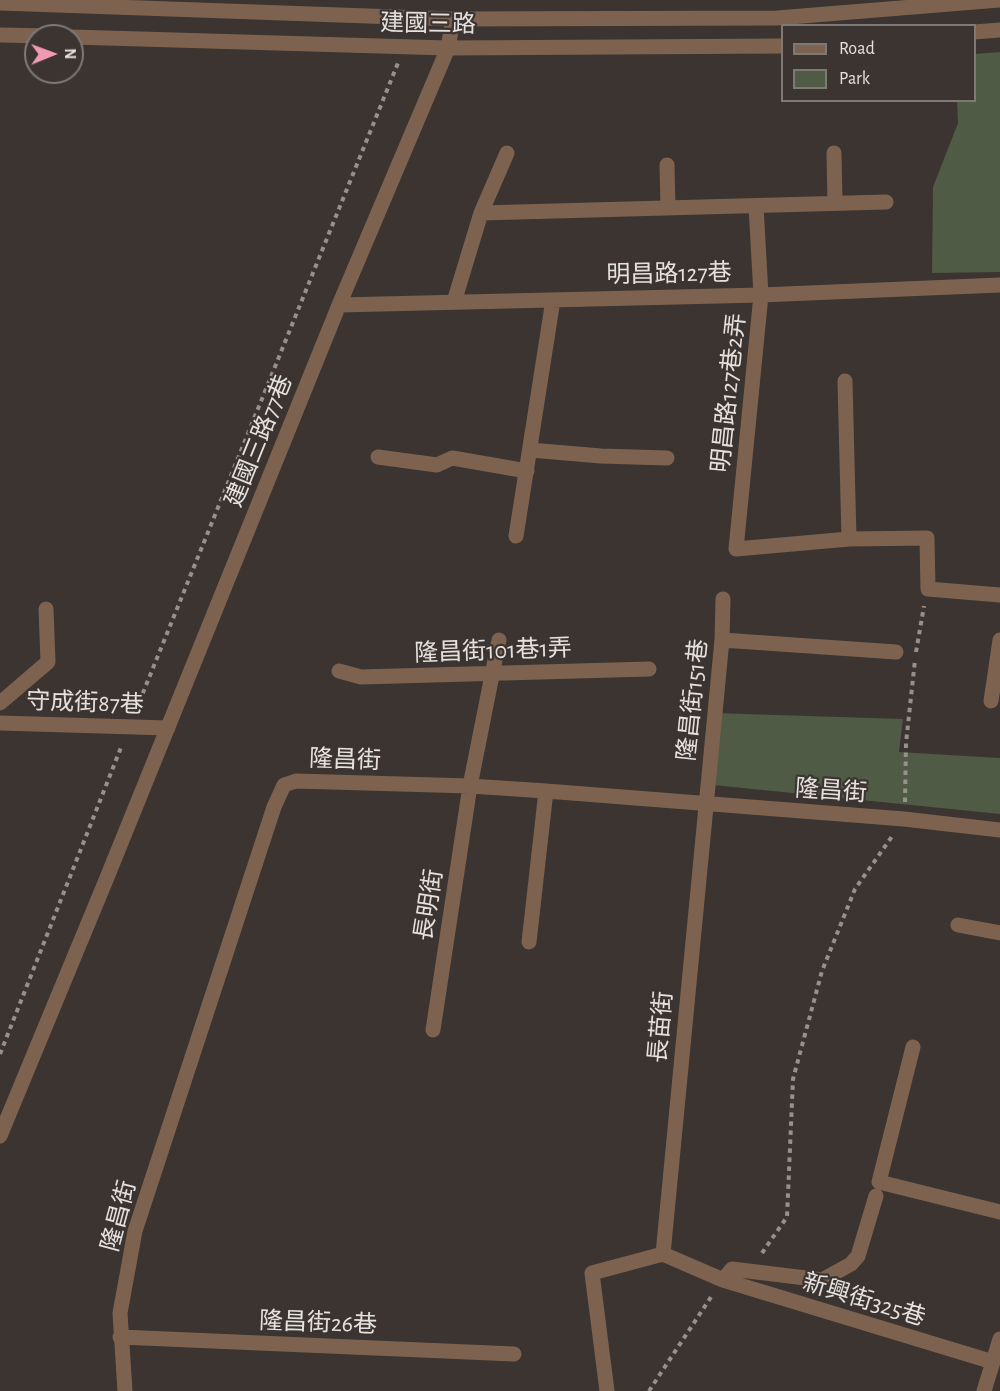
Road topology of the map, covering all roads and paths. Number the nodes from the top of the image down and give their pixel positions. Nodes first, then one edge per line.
1 (1000, 0) edge
2 (0, 3) edge
3 (453, 19) junction
4 (1000, 30) edge
5 (976, 32) edge
6 (0, 34) edge
7 (24, 35) edge
8 (84, 37) edge
9 (405, 46) junction
10 (781, 46) edge
11 (448, 48) junction
12 (507, 153) dead end
13 (834, 153) dead end
14 (667, 165) dead end
15 (886, 202) dead end
16 (835, 203) junction
17 (756, 206) junction
18 (668, 208) junction
19 (481, 213) junction
20 (1000, 285) edge
21 (761, 295) junction
22 (553, 300) junction
23 (454, 302) junction
24 (339, 305) junction
25 (845, 381) dead end
26 (530, 450) junction
27 (378, 457) dead end
28 (667, 458) dead end
29 (527, 471) junction
30 (516, 536) dead end
31 (849, 539) junction
32 (928, 589) junction
33 (1000, 595) edge
34 (723, 598) dead end
35 (46, 609) dead end
36 (499, 640) dead end
37 (722, 640) junction
38 (1000, 640) edge
39 (896, 652) dead end
40 (649, 669) dead end
41 (339, 671) dead end
42 (491, 674) junction
43 (991, 701) dead end
44 (0, 703) edge
45 (0, 723) edge
46 (129, 727) junction
47 (168, 728) junction
48 (470, 786) junction
49 (546, 791) junction
50 (705, 805) junction
51 (904, 819) junction
52 (1000, 830) edge
53 (958, 926) dead end
54 (1000, 933) edge
55 (529, 942) dead end
56 (433, 1029) dead end
57 (913, 1047) dead end
58 (0, 1054) edge
59 (2, 1126) edge
60 (876, 1196) dead end
61 (1000, 1212) edge
62 (663, 1254) junction
63 (727, 1274) junction
64 (120, 1337) junction
65 (1000, 1339) edge
66 (514, 1354) dead end
67 (993, 1362) junction
68 (125, 1391) edge
69 (607, 1391) edge
70 (649, 1391) edge
71 (984, 1391) edge

1 - 3 street, 建國三路
2 - 3 street, 建國三路
3 - 11 street, 建國三路77巷
4 - 5 street
6 - 7 street
8 - 9 street, 建國三路
9 - 11 street, 建國三路
9 - 46 path
10 - 11 street, 建國三路
11 - 24 street, 建國三路77巷
12 - 19 street
13 - 16 street
14 - 18 street
15 - 16 street
16 - 17 street
17 - 18 street
17 - 21 street, 明昌路127巷2弄
18 - 19 street
19 - 23 street
20 - 21 street, 明昌路127巷
21 - 22 street, 明昌路127巷
21 - 31 street, 明昌路127巷2弄
22 - 23 street, 明昌路127巷
22 - 26 street
23 - 24 street, 明昌路127巷
24 - 47 street, 建國三路77巷
25 - 31 street
26 - 28 street
26 - 29 street
27 - 29 street
29 - 30 street
31 - 32 street
32 - 33 street
32 - 51 path
34 - 37 street, 隆昌街151巷
35 - 44 street, 守成街87巷
36 - 42 street, 長明街
37 - 39 street
37 - 50 street, 隆昌街151巷
38 - 43 street
40 - 42 street, 隆昌街101巷1弄
41 - 42 street, 隆昌街101巷1弄
42 - 48 street, 長明街
45 - 46 street, 守成街87巷
46 - 47 street, 守成街87巷
46 - 58 path
47 - 59 street, 建國三路77巷
48 - 49 street, 隆昌街
48 - 56 street, 長明街
48 - 64 street, 隆昌街
49 - 50 street, 隆昌街
49 - 55 street
50 - 51 street, 隆昌街
50 - 62 street, 長苗街
51 - 52 street, 隆昌街
51 - 63 path
53 - 54 street
57 - 61 street
60 - 63 street, 新興街325巷
62 - 63 street, 新興街325巷
62 - 69 street
63 - 67 street, 新興街325巷
63 - 70 path
64 - 66 street, 隆昌街26巷
64 - 68 street, 隆昌街
65 - 67 street
67 - 71 street

